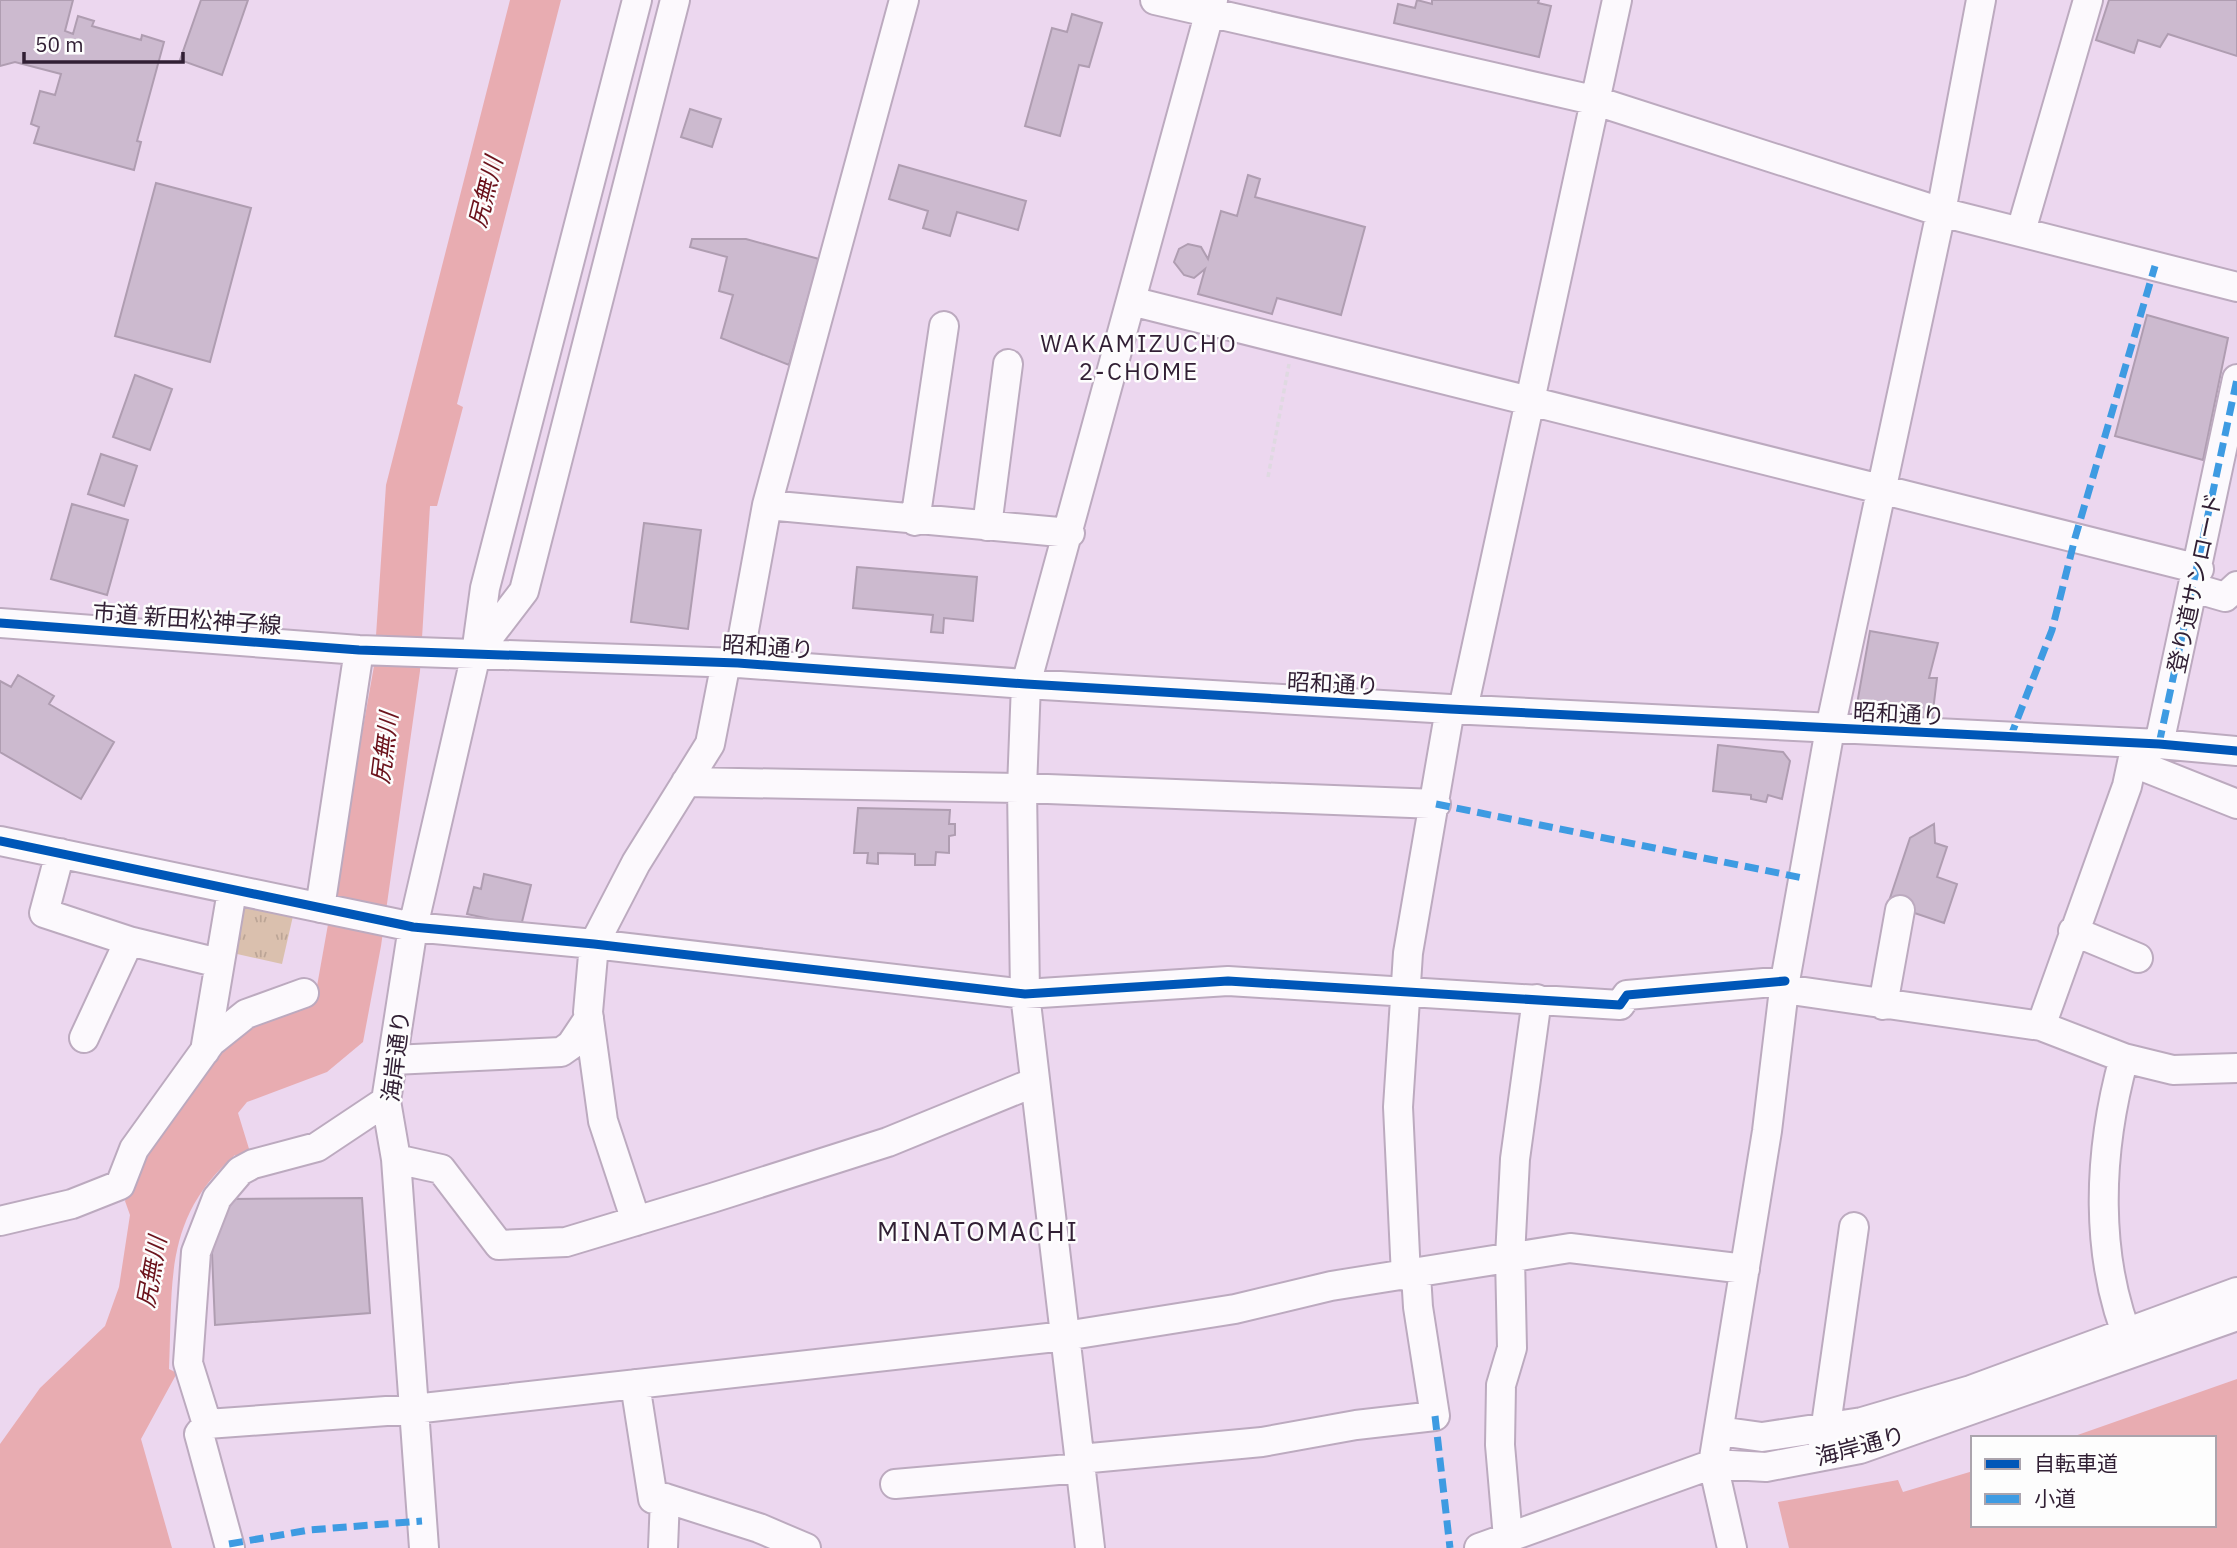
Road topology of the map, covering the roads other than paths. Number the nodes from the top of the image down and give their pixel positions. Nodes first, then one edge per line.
1 (637, 0) edge
2 (675, 0) edge
3 (904, 0) edge
4 (1155, 0) edge
5 (1617, 0) edge
6 (1981, 0) edge
7 (2088, 0) edge
8 (1211, 6) edge
9 (1593, 100) junction
10 (1941, 212) junction
11 (2021, 231) junction
12 (2237, 287) edge
13 (1131, 301) junction
14 (944, 326) dead end
15 (1008, 365) dead end
16 (2237, 379) edge
17 (1529, 404) junction
18 (1880, 489) junction
19 (767, 505) junction
20 (915, 521) junction
21 (987, 526) junction
22 (1070, 533) junction
23 (2196, 579) junction
24 (2233, 598) edge
25 (0, 623) edge
26 (365, 650) junction
27 (427, 652) joint
28 (476, 653) junction
29 (732, 663) junction
30 (1026, 684) junction
31 (1456, 709) junction
32 (1830, 729) junction
33 (2143, 750) junction
34 (2237, 751) edge
35 (685, 782) junction
36 (1022, 788) junction
37 (1436, 804) junction
38 (2237, 804) edge
39 (0, 841) edge
40 (60, 853) junction
41 (232, 891) junction
42 (324, 910) junction
43 (1900, 910) dead end
44 (413, 927) junction
45 (2073, 930) junction
46 (130, 941) junction
47 (594, 944) junction
48 (2138, 958) dead end
49 (219, 963) junction
50 (1784, 985) junction
51 (1406, 992) junction
52 (304, 993) dead end
53 (1025, 994) junction
54 (1537, 999) junction
55 (1883, 1005) junction
56 (589, 1018) junction
57 (2041, 1026) junction
58 (84, 1038) dead end
59 (205, 1051) junction
60 (2124, 1058) junction
61 (393, 1060) junction
62 (2237, 1068) edge
63 (1035, 1082) junction
64 (386, 1101) junction
65 (396, 1159) junction
66 (0, 1221) edge
67 (636, 1221) junction
68 (1854, 1227) dead end
69 (1510, 1257) junction
70 (1745, 1269) junction
71 (1411, 1275) junction
72 (2237, 1292) edge
73 (2237, 1316) edge
74 (1065, 1336) junction
75 (2130, 1342) junction
76 (635, 1384) junction
77 (414, 1409) junction
78 (207, 1424) junction
79 (1826, 1428) junction
80 (1719, 1431) junction
81 (1822, 1456) junction
82 (1080, 1463) junction
83 (1713, 1464) junction
84 (895, 1484) dead end
85 (665, 1498) junction
86 (1508, 1538) junction
87 (230, 1548) edge
88 (424, 1548) edge
89 (663, 1548) edge
90 (806, 1548) edge
91 (1090, 1548) edge
92 (1479, 1548) edge
93 (1732, 1548) edge

1 - 28 street, 海岸通り
2 - 28 street
3 - 19 street
4 - 8 street
5 - 9 street
6 - 10 street
7 - 11 street
8 - 9 street
8 - 13 street
9 - 10 street
9 - 17 street
10 - 11 street
10 - 18 street
11 - 12 street
13 - 17 street
13 - 22 street
14 - 20 street
15 - 21 street
16 - 23 street, 登り道サンロード
17 - 18 street
17 - 31 street
18 - 23 street
18 - 32 street
19 - 20 street
19 - 29 street
20 - 21 street
21 - 22 street
22 - 30 street
23 - 24 street
23 - 33 street, 登り道サンロード
25 - 26 street, 市道 新田松神子線
26 - 27 street, 市道 新田松神子線
26 - 42 street
27 - 28 street, 昭和通り
28 - 29 street, 昭和通り
28 - 44 street, 海岸通り
29 - 30 street, 昭和通り
29 - 35 street
30 - 31 street, 昭和通り
30 - 36 street
31 - 32 street, 昭和通り
31 - 37 street
32 - 33 street, 昭和通り
32 - 50 street
33 - 34 street, 昭和通り
33 - 38 street
33 - 45 street, 登り道サンロード
35 - 36 street
35 - 47 street
36 - 37 street
36 - 53 street
37 - 51 street
39 - 40 street
40 - 41 street
40 - 46 street
41 - 42 street
41 - 49 street
42 - 44 street
43 - 55 street
44 - 47 street
44 - 61 street, 海岸通り
45 - 48 street
45 - 57 street, 登り道サンロード
46 - 49 street
46 - 58 street
47 - 53 street
47 - 56 street
49 - 59 street
50 - 54 street
50 - 55 street
50 - 70 street
51 - 53 street
51 - 54 street
51 - 71 street
52 - 59 street
53 - 63 street
54 - 69 street
55 - 57 street
56 - 61 street
56 - 67 street
57 - 60 street
59 - 66 street
60 - 62 street
60 - 75 street
61 - 64 street, 海岸通り
63 - 67 street
63 - 74 street
64 - 65 street, 海岸通り
64 - 78 street
65 - 67 street
65 - 77 street, 海岸通り
68 - 79 street
69 - 70 street
69 - 71 street
69 - 86 street
70 - 80 street
71 - 74 street
71 - 82 street
72 - 75 street
73 - 75 street, 海岸通り
74 - 76 street
74 - 82 street
75 - 79 street
75 - 81 street, 海岸通り
76 - 77 street
76 - 85 street
77 - 78 street
77 - 88 street, 海岸通り
78 - 87 street
79 - 80 street
79 - 81 street
80 - 83 street
81 - 83 street, 海岸通り
82 - 84 street
82 - 91 street
83 - 86 street, 海岸通り
83 - 93 street
85 - 89 street
85 - 90 street
86 - 92 street, 海岸通り

